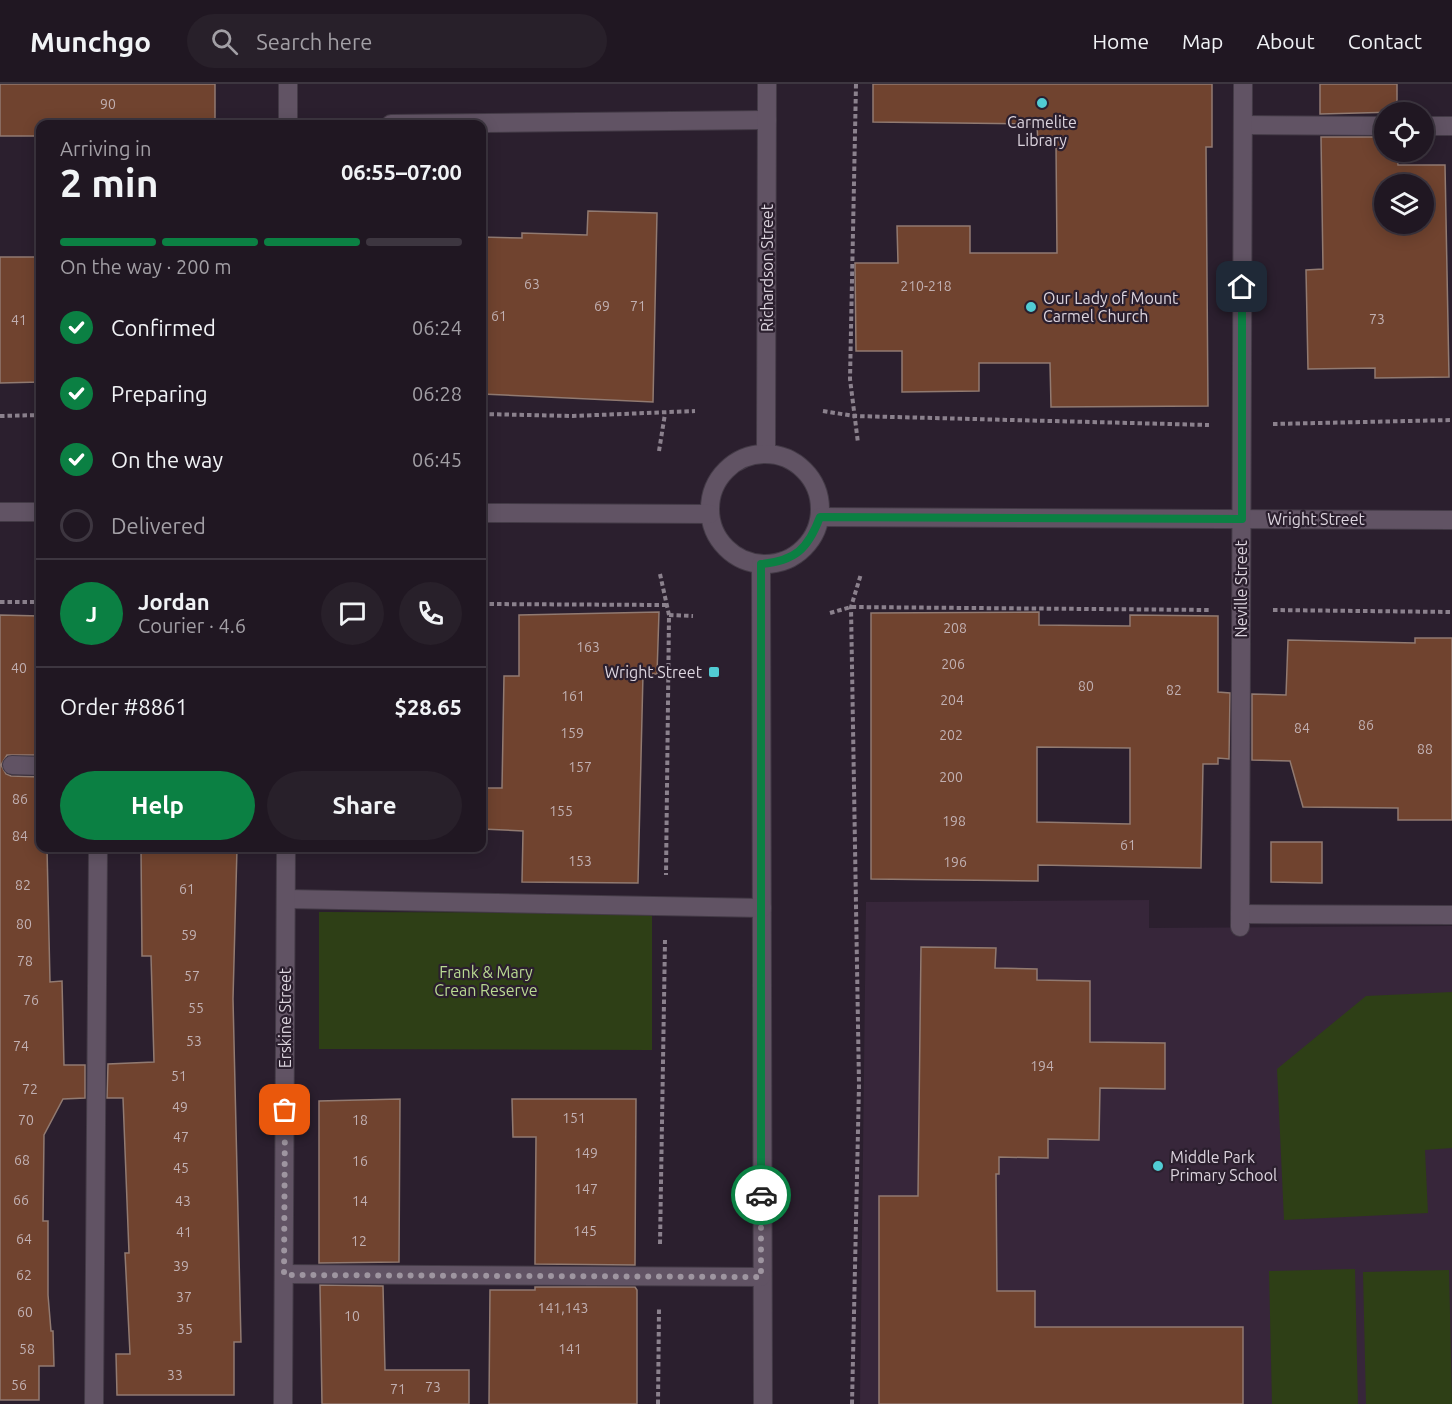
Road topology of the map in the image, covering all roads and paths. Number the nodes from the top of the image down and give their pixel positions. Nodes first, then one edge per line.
1 (288, 84) edge
2 (767, 84) edge
3 (856, 84) edge
4 (1243, 84) edge
5 (288, 120) edge
6 (767, 120) junction
7 (486, 123) edge
8 (1243, 125) junction
9 (1374, 126) edge
10 (1434, 126) edge
11 (1452, 126) edge
12 (695, 411) dead end
13 (823, 411) dead end
14 (486, 414) edge
15 (665, 414) junction
16 (36, 415) edge
17 (0, 416) edge
18 (854, 416) junction
19 (1452, 420) edge
20 (1242, 425) junction
21 (858, 443) dead end
22 (659, 451) dead end
23 (766, 452) junction
24 (0, 512) edge
25 (36, 512) edge
26 (486, 513) edge
27 (710, 514) junction
28 (820, 517) junction
29 (1242, 519) junction
30 (1452, 520) edge
31 (761, 564) junction
32 (660, 574) dead end
33 (861, 574) dead end
34 (0, 602) edge
35 (36, 602) edge
36 (486, 604) edge
37 (667, 606) junction
38 (850, 607) junction
39 (1241, 610) junction
40 (1452, 612) edge
41 (830, 613) dead end
42 (669, 615) junction
43 (693, 616) dead end
44 (12, 765) dead end
45 (36, 766) edge
46 (98, 852) edge
47 (286, 852) edge
48 (286, 899) junction
49 (665, 907) junction
50 (762, 908) junction
51 (1452, 915) edge
52 (284, 1275) junction
53 (660, 1276) junction
54 (761, 1277) junction
55 (94, 1404) edge
56 (283, 1404) edge
57 (658, 1404) edge
58 (763, 1404) edge
59 (852, 1404) edge

1 - 5 street
2 - 6 street, Richardson Street
3 - 18 path
4 - 8 street, Neville Street
6 - 7 street
6 - 23 street, Richardson Street
8 - 9 street
8 - 20 street, Neville Street
10 - 11 street
12 - 15 path
13 - 18 path
14 - 15 path
15 - 22 path
16 - 17 path
18 - 20 path
18 - 21 path
19 - 20 path
20 - 29 street, Neville Street
23 - 27 street
23 - 28 street
24 - 25 street
26 - 27 street
27 - 31 street
28 - 29 street, Wright Street
28 - 31 street
29 - 30 street, Wright Street
29 - 39 street, Neville Street
31 - 50 street
32 - 37 path
33 - 38 path
34 - 35 path
36 - 37 path
37 - 42 path
38 - 39 path
38 - 41 path
38 - 59 path
39 - 40 path
39 - 51 street, Neville Street
42 - 43 path
42 - 49 path
44 - 45 street
46 - 55 street
47 - 48 street, Erskine Street
48 - 49 street
48 - 52 street, Erskine Street
49 - 50 street
49 - 53 path
50 - 54 street
52 - 53 street
52 - 56 street, Erskine Street
53 - 54 street
53 - 57 path
54 - 58 street

